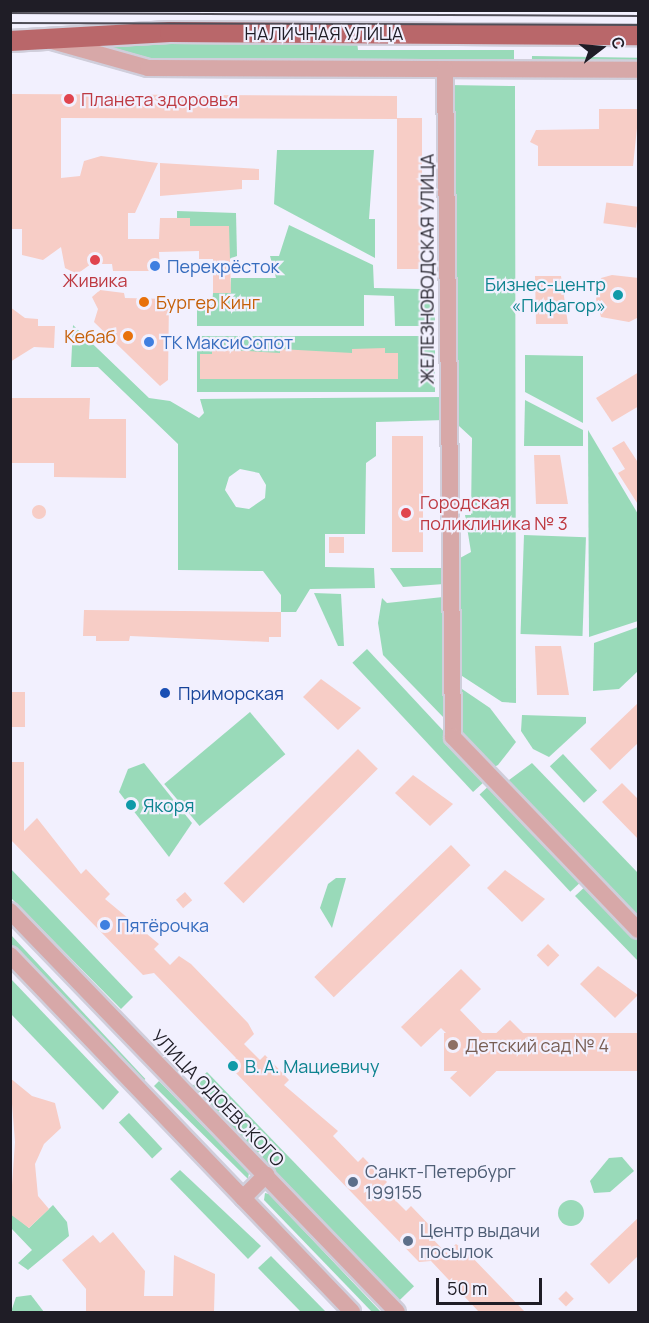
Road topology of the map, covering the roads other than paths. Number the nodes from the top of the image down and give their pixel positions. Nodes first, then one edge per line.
1 (639, 35) edge
2 (10, 41) edge
3 (50, 41) junction
4 (445, 70) junction
5 (639, 70) edge
6 (10, 911) edge
7 (639, 930) edge
8 (10, 955) edge
9 (266, 1176) junction
10 (243, 1198) junction
11 (352, 1312) edge
12 (397, 1312) edge

1 - 3 main road, НАЛИЧНАЯ УЛИЦА
2 - 3 main road, НАЛИЧНАЯ УЛИЦА
3 - 4 street
4 - 5 street
4 - 7 street, ЖЕЛЕЗНОВОДСКАЯ УЛИЦА
6 - 9 street, УЛИЦА ОДОЕВСКОГО
8 - 10 street
9 - 10 street
9 - 12 street, УЛИЦА ОДОЕВСКОГО
10 - 11 street

